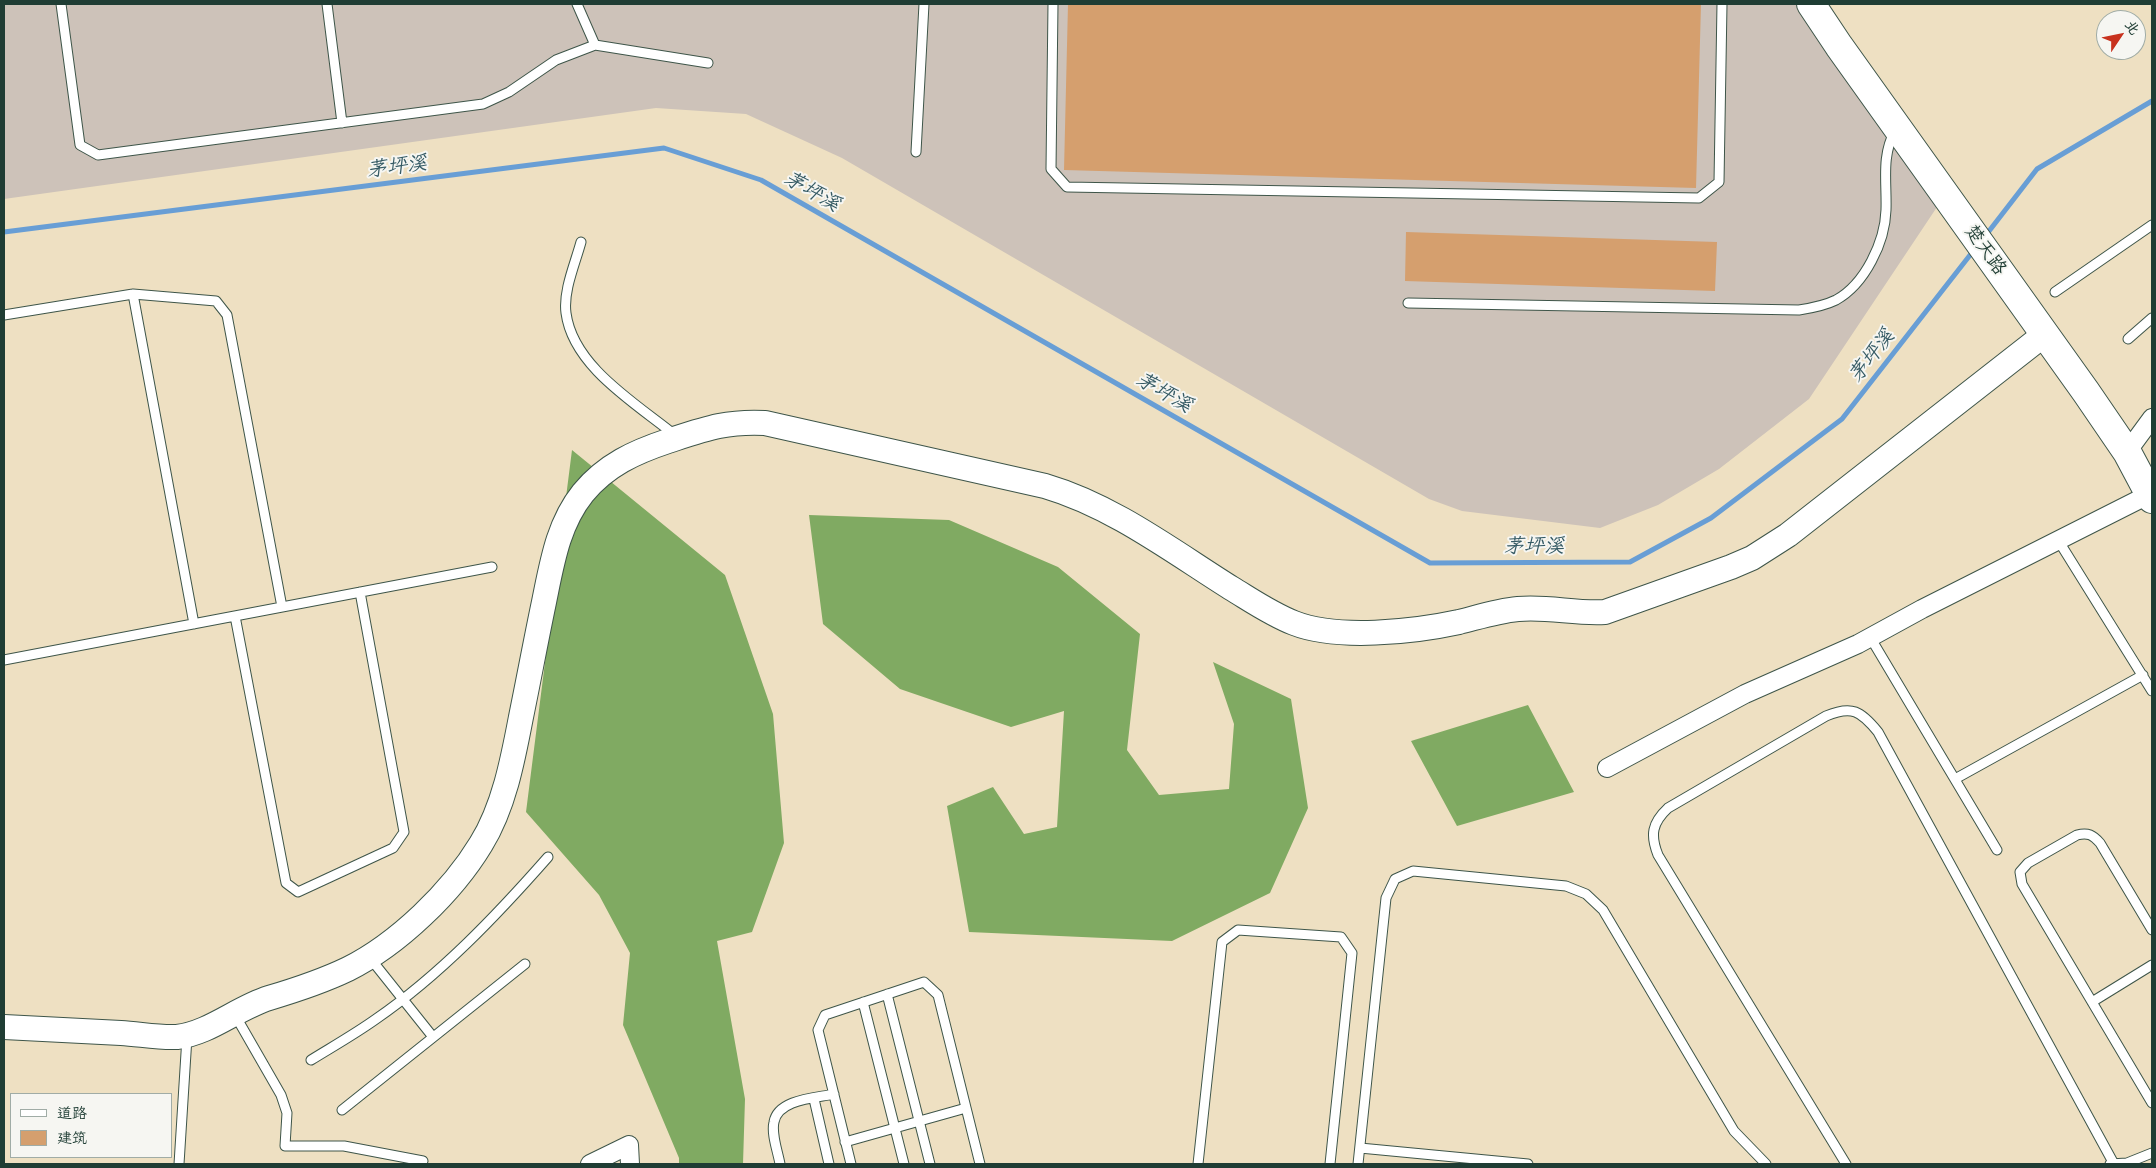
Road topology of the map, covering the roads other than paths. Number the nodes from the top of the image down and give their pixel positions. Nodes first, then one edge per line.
1 (61, 4) edge
2 (327, 4) edge
3 (577, 4) edge
4 (924, 4) edge
5 (1053, 4) edge
6 (1722, 4) edge
7 (1811, 4) edge
8 (595, 45) junction
9 (708, 63) dead end
10 (342, 123) junction
11 (1898, 128) junction
12 (916, 152) dead end
13 (2152, 225) edge
14 (581, 242) dead end
15 (2055, 292) dead end
16 (133, 294) junction
17 (1408, 303) dead end
18 (4, 315) edge
19 (2152, 318) edge
20 (2045, 334) junction
21 (2128, 339) dead end
22 (2152, 418) edge
23 (678, 438) junction
24 (2127, 452) junction
25 (2151, 497) edge
26 (2058, 540) junction
27 (492, 567) dead end
28 (360, 592) junction
29 (282, 607) junction
30 (235, 616) junction
31 (194, 624) junction
32 (1870, 636) junction
33 (4, 660) edge
34 (2143, 675) junction
35 (2152, 691) edge
36 (1607, 768) dead end
37 (1955, 779) junction
38 (1997, 850) dead end
39 (548, 857) dead end
40 (2152, 930) edge
41 (368, 956) junction
42 (525, 964) dead end
43 (2152, 966) edge
44 (887, 994) junction
45 (402, 998) junction
46 (863, 1002) junction
47 (2092, 1002) junction
48 (233, 1013) junction
49 (4, 1027) edge
50 (188, 1034) junction
51 (433, 1037) junction
52 (311, 1060) dead end
53 (834, 1094) junction
54 (814, 1099) junction
55 (2152, 1103) edge
56 (966, 1108) junction
57 (342, 1110) dead end
58 (919, 1121) junction
59 (895, 1128) junction
60 (845, 1142) junction
61 (1360, 1148) junction
62 (2152, 1153) edge
63 (423, 1161) dead end
64 (1500, 1163) edge
65 (180, 1164) edge
66 (590, 1164) edge
67 (630, 1164) edge
68 (780, 1164) edge
69 (829, 1164) edge
70 (851, 1164) edge
71 (904, 1164) edge
72 (930, 1164) edge
73 (980, 1164) edge
74 (1198, 1164) edge
75 (1330, 1164) edge
76 (1358, 1164) edge
77 (1528, 1164) edge
78 (1766, 1164) edge
79 (1846, 1164) edge
80 (2112, 1164) edge

1 - 10 lane
2 - 10 lane
3 - 8 lane
4 - 12 lane
5 - 6 lane
7 - 11 highway, 楚天路
8 - 9 lane
8 - 10 lane
11 - 17 lane
11 - 20 highway, 楚天路
13 - 15 lane
14 - 23 lane
16 - 18 lane
16 - 29 lane
16 - 31 lane
19 - 21 lane
20 - 23 street
20 - 24 highway, 楚天路
22 - 24 street
23 - 41 street
24 - 25 highway, 楚天路
25 - 26 street
26 - 32 street
26 - 34 lane
27 - 28 lane
28 - 29 lane
28 - 30 lane
29 - 30 lane
30 - 31 lane
31 - 33 lane
32 - 36 street
32 - 37 lane
34 - 35 lane
34 - 37 lane
37 - 38 lane
39 - 45 lane
40 - 47 lane
41 - 45 lane
41 - 48 street
42 - 51 lane
43 - 47 lane
44 - 46 lane
44 - 56 lane
44 - 58 lane
45 - 51 lane
45 - 52 lane
46 - 53 lane
46 - 59 lane
47 - 55 lane
48 - 50 street
48 - 63 lane
49 - 50 street
50 - 65 lane
51 - 57 lane
53 - 54 lane
53 - 60 lane
54 - 68 lane
54 - 69 lane
56 - 58 lane
56 - 73 lane
58 - 59 lane
58 - 72 lane
59 - 60 lane
59 - 71 lane
60 - 70 lane
61 - 64 lane
61 - 76 lane
61 - 78 lane
62 - 80 lane
64 - 77 lane
66 - 67 street
74 - 75 lane
79 - 80 lane

